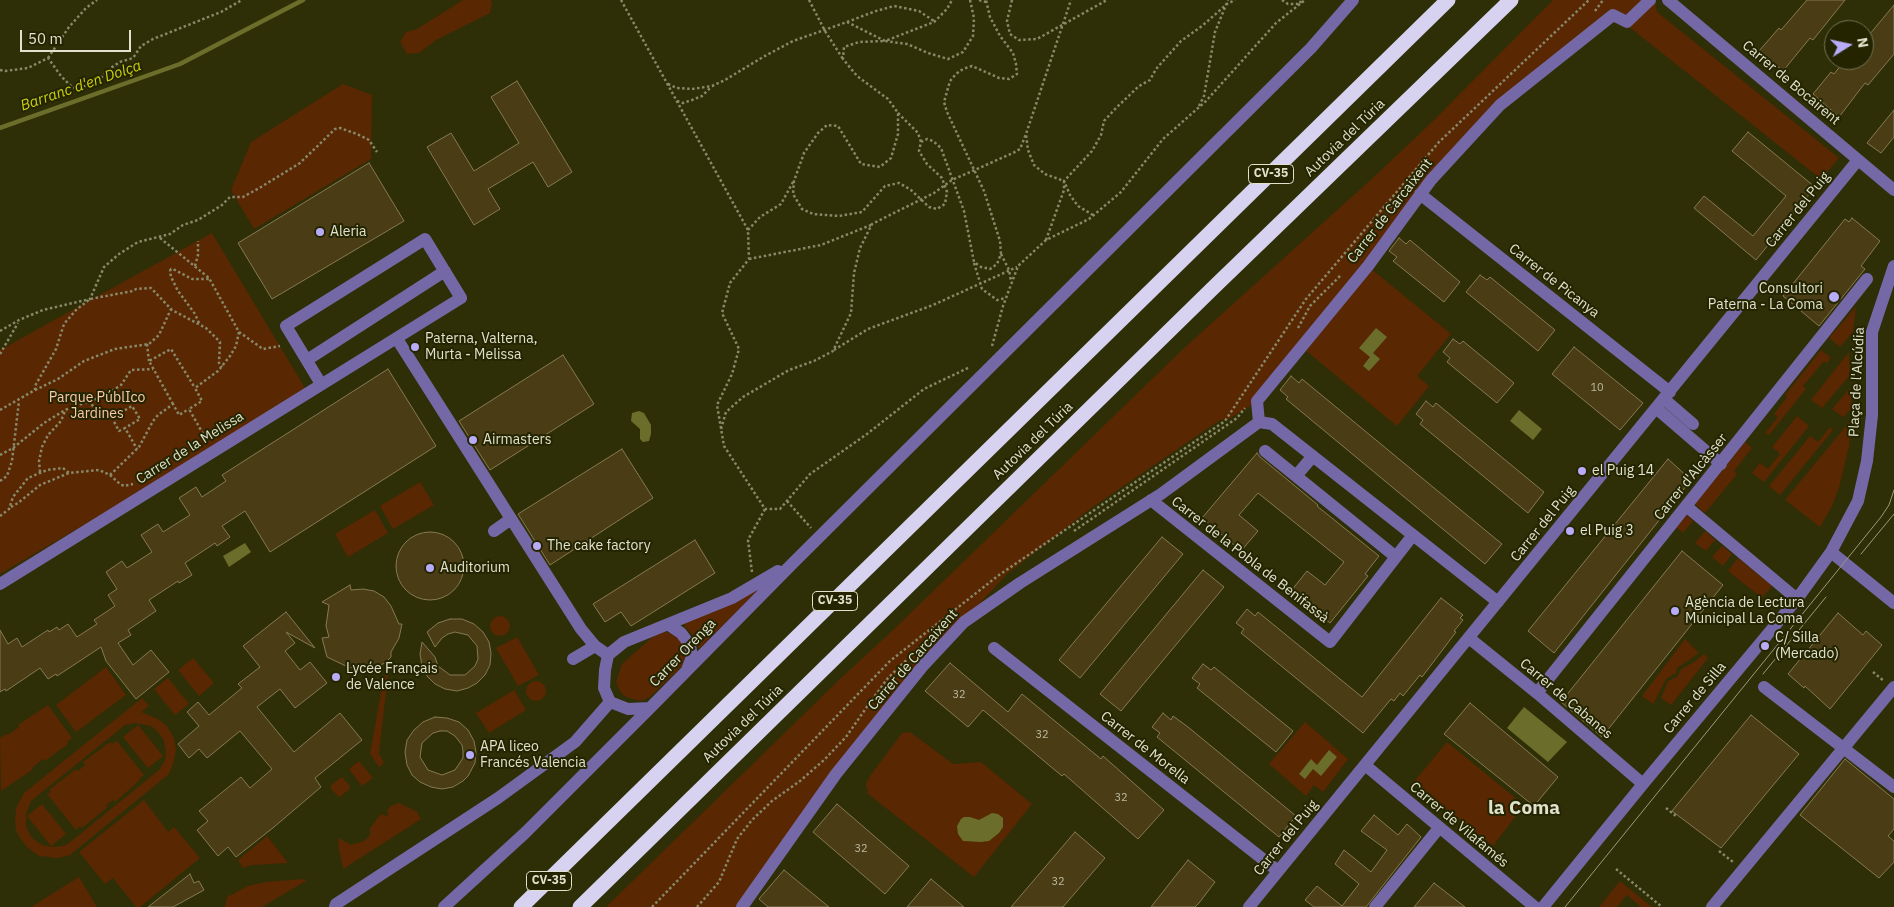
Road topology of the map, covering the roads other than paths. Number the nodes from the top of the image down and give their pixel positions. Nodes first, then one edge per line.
1 (1353, 0) edge
2 (1448, 0) edge
3 (1511, 0) edge
4 (1650, 0) edge
5 (1668, 0) edge
6 (1858, 160) junction
7 (1894, 190) edge
8 (1420, 194) junction
9 (1894, 266) edge
10 (445, 271) junction
11 (1867, 279) dead end
12 (397, 339) junction
13 (307, 360) junction
14 (321, 384) junction
15 (1664, 400) junction
16 (1259, 422) junction
17 (1693, 424) dead end
18 (1266, 451) dead end
19 (1312, 456) junction
20 (1721, 464) junction
21 (1296, 476) junction
22 (1151, 500) junction
23 (1858, 501) joint
24 (1686, 506) junction
25 (512, 519) junction
26 (494, 531) dead end
27 (1413, 535) junction
28 (1831, 552) junction
29 (1396, 557) junction
30 (794, 563) junction
31 (0, 584) edge
32 (1797, 599) junction
33 (1498, 602) junction
34 (1894, 603) edge
35 (669, 625) junction
36 (1469, 638) junction
37 (595, 646) junction
38 (994, 648) dead end
39 (608, 655) junction
40 (573, 659) dead end
41 (687, 671) junction
42 (1764, 687) dead end
43 (1894, 687) edge
44 (1537, 693) junction
45 (610, 702) junction
46 (650, 708) junction
47 (1844, 748) junction
48 (1365, 765) junction
49 (1643, 784) junction
50 (1894, 787) edge
51 (1439, 828) junction
52 (1278, 871) junction
53 (335, 907) edge
54 (444, 907) edge
55 (522, 907) edge
56 (580, 907) edge
57 (742, 907) edge
58 (1249, 907) edge
59 (1376, 907) edge
60 (1534, 907) edge
61 (1543, 907) edge
62 (1712, 907) edge

1 - 30 street
2 - 55 highway, Autovia del Túria / CV-35
3 - 56 highway, Autovia del Túria / CV-35
4 - 8 street, Carrer de Carcaixent
5 - 6 street, Carrer de Bocairent
6 - 7 street, Carrer de Bocairent
6 - 15 street, Carrer del Puig
8 - 15 street, Carrer de Picanya
8 - 16 street, Carrer de Carcaixent
9 - 23 street, Plaça de l'Alcúdia
10 - 12 street, Carrer de la Melissa
10 - 13 street
10 - 13 street
11 - 20 street, Carrer d'Alcàsser
12 - 14 street, Carrer de la Melissa
12 - 25 street
13 - 14 street
14 - 31 street, Carrer de la Melissa
15 - 17 street
15 - 20 street
15 - 33 street, Carrer del Puig
16 - 19 street
16 - 22 street, Carrer de Carcaixent
18 - 21 street
19 - 21 street
19 - 27 street
20 - 24 street, Carrer d'Alcàsser
21 - 29 street
22 - 29 street, Carrer de la Pobla de Benifassà
22 - 57 street, Carrer de Carcaixent
23 - 28 street, Carrer de Silla
24 - 32 street
24 - 44 street, Carrer d'Alcàsser
25 - 26 street
25 - 37 street
27 - 29 street
27 - 33 street
28 - 32 street, Carrer de Silla
28 - 34 street
30 - 35 street, Carrer Orenga
30 - 41 street, Carrer Orenga
32 - 49 street, Carrer de Silla
33 - 36 street, Carrer del Puig
35 - 39 street, Carrer Orenga
35 - 41 street
36 - 44 street, Carrer de Cabanes
36 - 48 street, Carrer del Puig
37 - 39 street
37 - 40 street
38 - 52 street, Carrer de Morella
39 - 45 street
41 - 46 street, Carrer Orenga
42 - 47 street
43 - 47 street
44 - 49 street, Carrer de Cabanes
45 - 46 street
45 - 53 street
46 - 54 street, Carrer Orenga
47 - 50 street
47 - 62 street
48 - 51 street, Carrer de Vilafamés
48 - 52 street, Carrer del Puig
49 - 61 street, Carrer de Silla
51 - 59 street
51 - 60 street, Carrer de Vilafamés
52 - 58 street, Carrer del Puig

